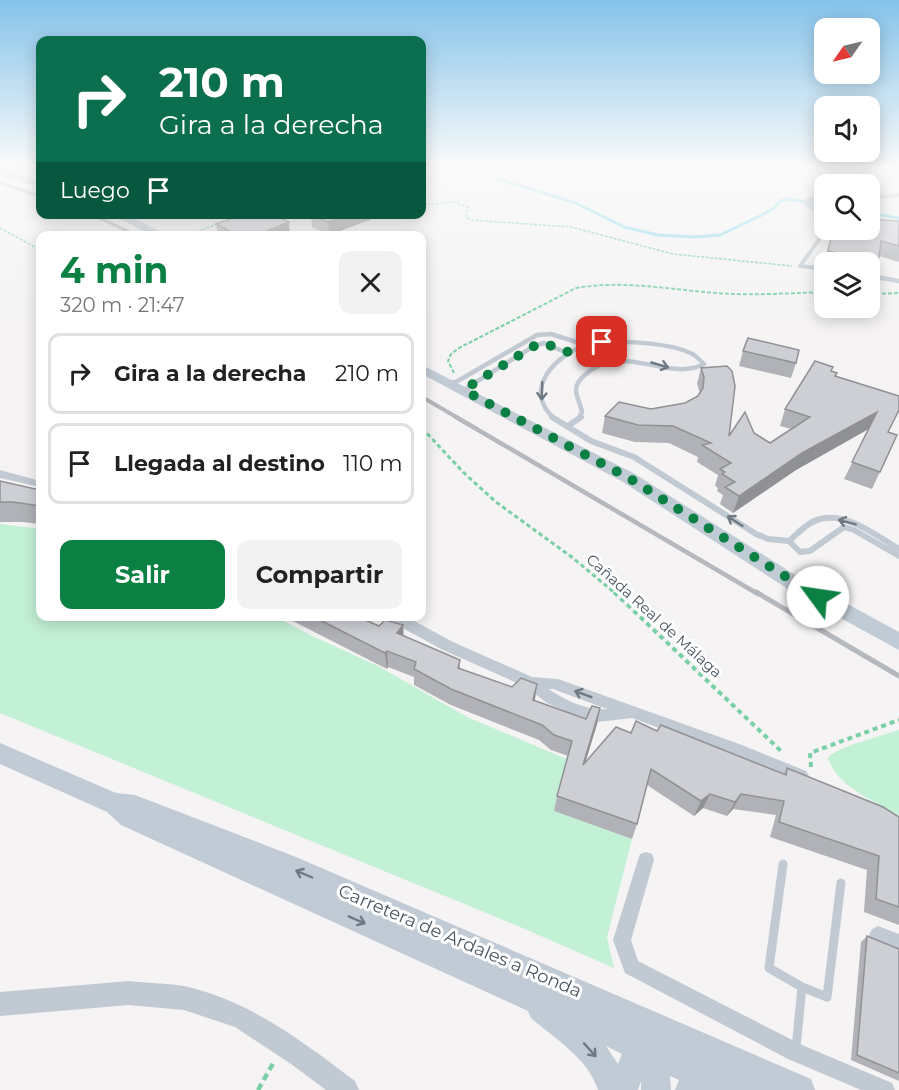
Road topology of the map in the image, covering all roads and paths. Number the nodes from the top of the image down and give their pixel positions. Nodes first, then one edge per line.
1 (468, 218) edge
2 (127, 219) edge
3 (228, 221) edge
4 (0, 228) edge
5 (153, 231) edge
6 (200, 231) edge
7 (818, 240) edge
8 (36, 248) edge
9 (800, 266) junction
10 (814, 268) edge
11 (880, 278) edge
12 (899, 282) edge
13 (814, 293) edge
14 (899, 293) edge
15 (880, 294) edge
16 (586, 345) junction
17 (567, 352) junction
18 (426, 371) edge
19 (426, 378) edge
20 (426, 378) edge
21 (459, 385) junction
22 (491, 413) junction
23 (568, 426) junction
24 (426, 432) edge
25 (0, 474) edge
26 (21, 479) junction
27 (36, 483) edge
28 (7, 490) edge
29 (645, 490) junction
30 (789, 541) junction
31 (899, 549) edge
32 (899, 556) edge
33 (402, 621) edge
34 (899, 642) edge
35 (899, 720) edge
36 (0, 753) edge
37 (786, 756) dead end
38 (812, 780) joint
39 (115, 804) junction
40 (646, 860) dead end
41 (783, 864) dead end
42 (842, 883) dead end
43 (878, 935) dead end
44 (899, 943) edge
45 (489, 953) junction
46 (802, 987) junction
47 (531, 998) junction
48 (0, 1004) edge
49 (283, 1044) junction
50 (648, 1049) junction
51 (795, 1052) junction
52 (730, 1087) edge
53 (258, 1090) edge
54 (346, 1090) edge
55 (613, 1090) edge
56 (622, 1090) edge
57 (656, 1090) edge
58 (690, 1090) edge
59 (769, 1090) edge
60 (800, 1090) edge
61 (885, 1090) edge

1 - 9 path
2 - 5 main road
3 - 6 path
4 - 8 path
7 - 9 lane
9 - 10 lane
11 - 12 lane
13 - 21 path
14 - 15 path
16 - 17 lane
16 - 21 lane
23 -> 16 lane
17 - 21 lane
17 -> 23 lane
18 - 21 main road
19 - 21 main road
20 - 22 main road
21 - 22 main road
21 - 29 main road
22 - 29 main road
30 -> 23 lane
24 - 37 path, Cañada Real de Málaga
25 - 26 street
26 - 27 street
26 - 28 street
29 - 34 main road
31 -> 30 lane
30 - 32 lane
33 - 38 street
35 - 38 path
36 - 39 main road, Carretera de Ardales a Ronda
45 -> 39 main road, Carretera de Ardales a Ronda
39 -> 47 main road, Carretera de Ardales a Ronda
40 - 51 street
41 - 46 lane
42 - 46 lane
43 - 44 street
45 - 50 main road
45 - 60 main road, Carretera de Ardales a Ronda
46 - 51 lane
47 - 50 main road, Carretera de Ardales a Ronda
47 -> 55 main road
48 - 49 street
49 - 53 path
49 - 54 street
50 - 52 main road, Carretera de Ardales a Ronda
50 - 56 main road
50 - 57 main road
50 - 59 main road
51 - 61 street
52 - 58 main road

